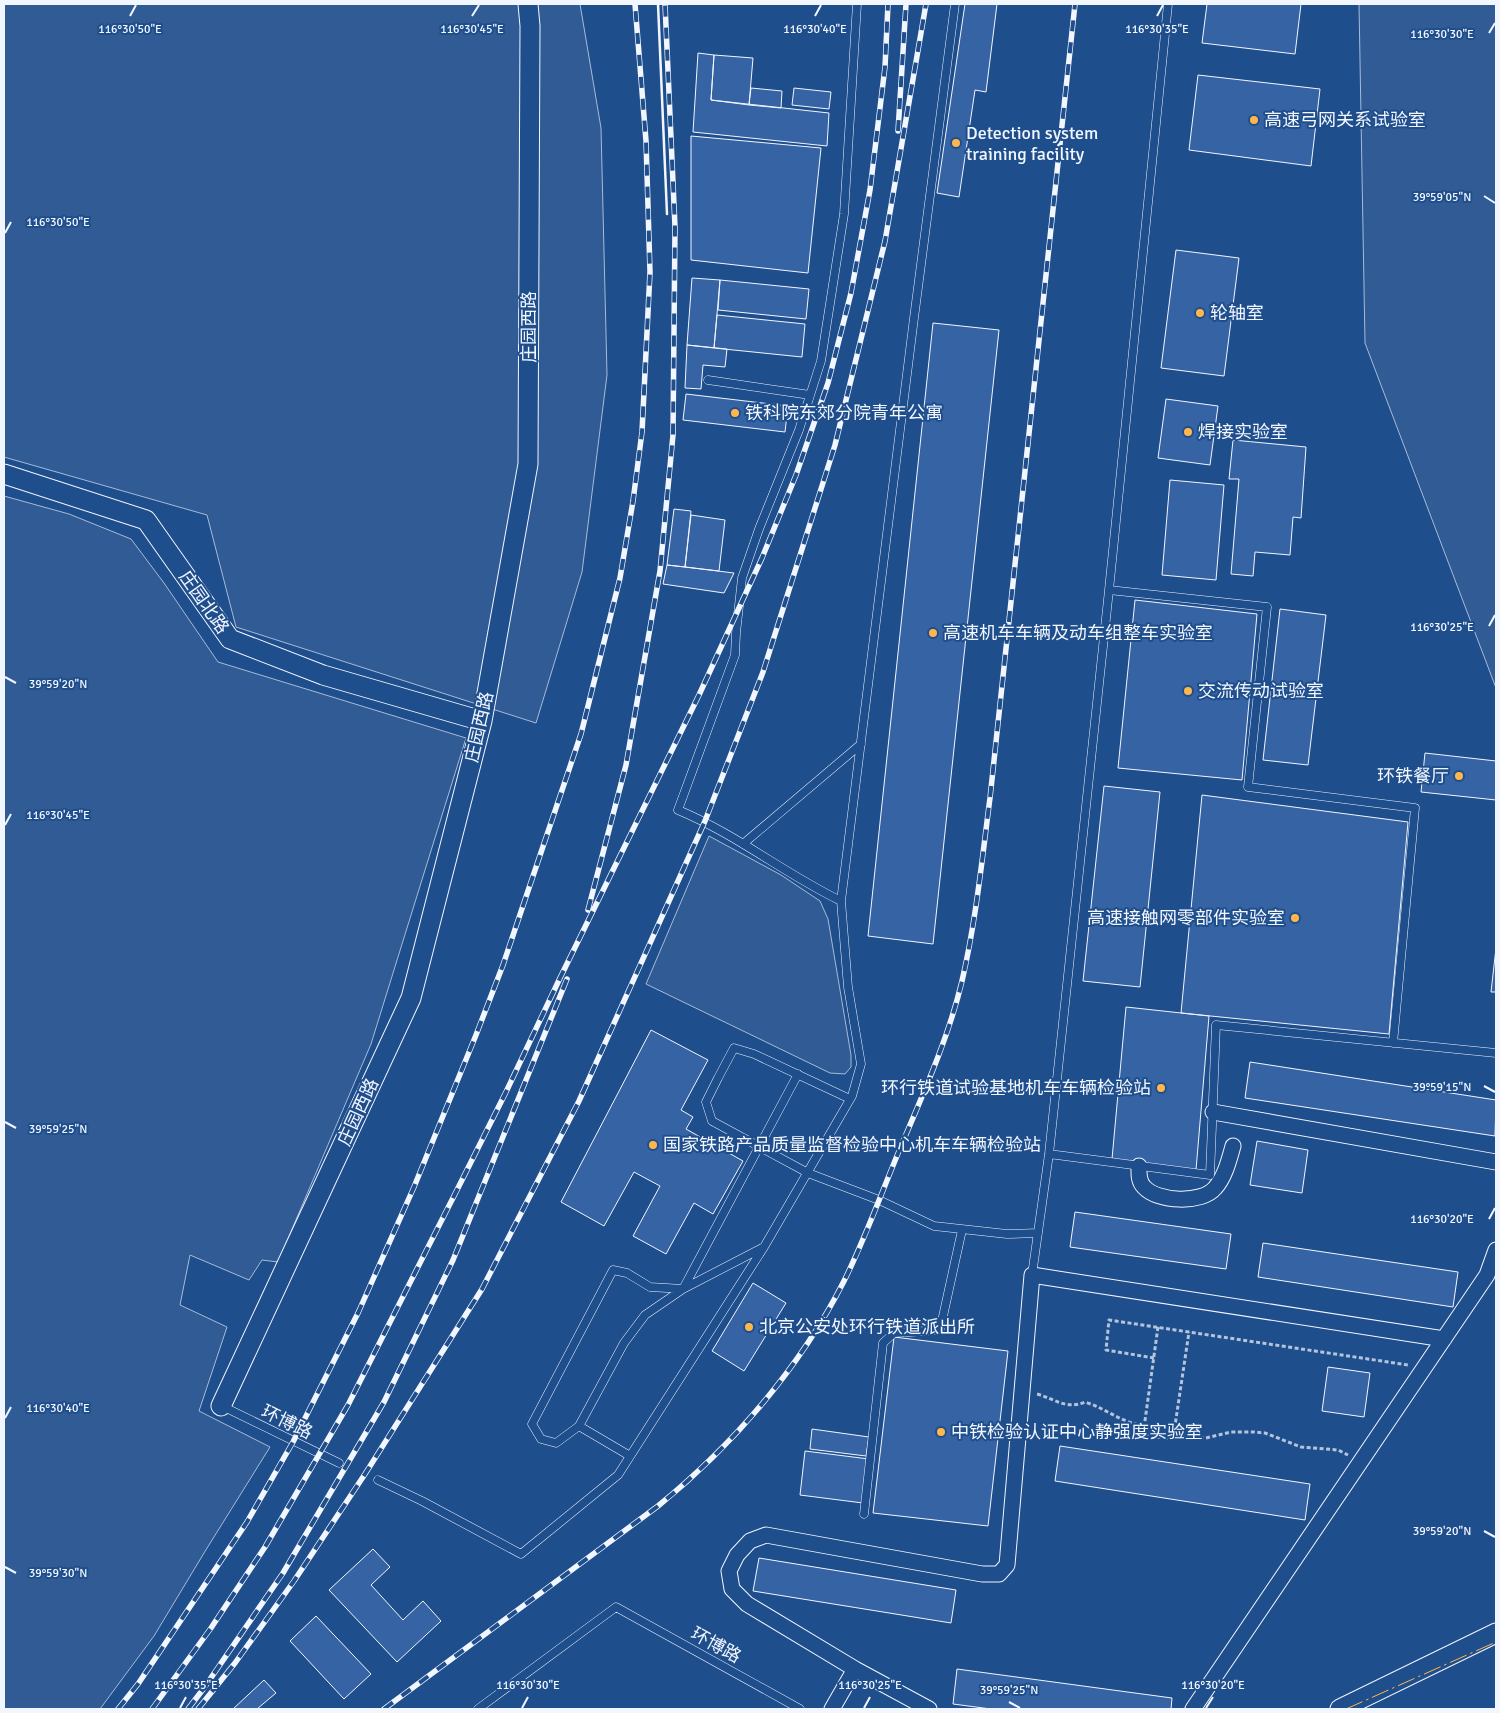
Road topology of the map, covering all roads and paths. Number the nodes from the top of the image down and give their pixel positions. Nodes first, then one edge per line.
1 (528, 4) edge
2 (857, 4) edge
3 (955, 4) edge
4 (1168, 4) edge
5 (708, 380) dead end
6 (810, 395) junction
7 (4, 474) edge
8 (1109, 590) junction
9 (482, 721) junction
10 (861, 744) junction
11 (743, 844) junction
12 (841, 902) junction
13 (1394, 1043) junction
14 (1496, 1053) edge
15 (798, 1074) junction
16 (850, 1099) junction
17 (1213, 1112) junction
18 (1233, 1146) dead end
19 (759, 1147) junction
20 (1049, 1154) junction
21 (1496, 1162) edge
22 (1139, 1166) junction
23 (808, 1173) junction
24 (962, 1230) junction
25 (1038, 1233) junction
26 (764, 1247) junction
27 (1496, 1250) edge
28 (1032, 1275) junction
29 (683, 1289) junction
30 (1158, 1327) junction
31 (1189, 1332) junction
32 (1444, 1339) junction
33 (1154, 1358) junction
34 (1424, 1368) junction
35 (1022, 1390) junction
36 (221, 1406) joint
37 (579, 1426) junction
38 (1144, 1426) junction
39 (1174, 1434) junction
40 (630, 1456) junction
41 (339, 1463) dead end
42 (1360, 1463) junction
43 (378, 1480) dead end
44 (864, 1514) dead end
45 (1496, 1632) edge
46 (855, 1669) junction
47 (478, 1709) edge
48 (800, 1709) edge
49 (832, 1709) edge
50 (929, 1709) edge
51 (1194, 1709) edge
52 (1340, 1709) edge

1 - 9 street, 庄园西路
2 - 6 lane
3 - 10 lane
4 - 8 lane
5 - 6 lane
6 - 11 lane
7 - 9 street, 庄园北路
8 - 13 lane
8 - 20 lane
9 - 36 street, 庄园西路
10 - 11 lane
10 - 12 lane
11 - 12 lane
12 - 16 lane
13 - 14 lane
13 - 17 lane
15 - 16 lane
15 - 19 lane
15 - 19 lane
16 - 23 lane
17 - 21 street
17 - 22 lane
18 - 22 street
19 - 23 lane
19 - 29 lane
20 - 22 lane
20 - 25 lane
23 - 24 lane
23 - 26 lane
24 - 25 lane
24 - 44 lane
25 - 28 lane
26 - 29 lane
26 - 40 lane
27 - 32 street
28 - 32 street
28 - 35 street
29 - 37 lane
29 - 37 lane
30 - 31 path
30 - 33 path
30 - 33 path
31 - 34 path
31 - 39 path
32 - 34 street
33 - 38 path
34 - 42 street
35 - 38 path
35 - 46 street
36 - 41 lane, 环博路
37 - 40 lane
38 - 39 path
39 - 42 path
40 - 43 lane
42 - 51 street
45 - 52 street
46 - 49 street
46 - 50 street
47 - 48 lane, 环博路

